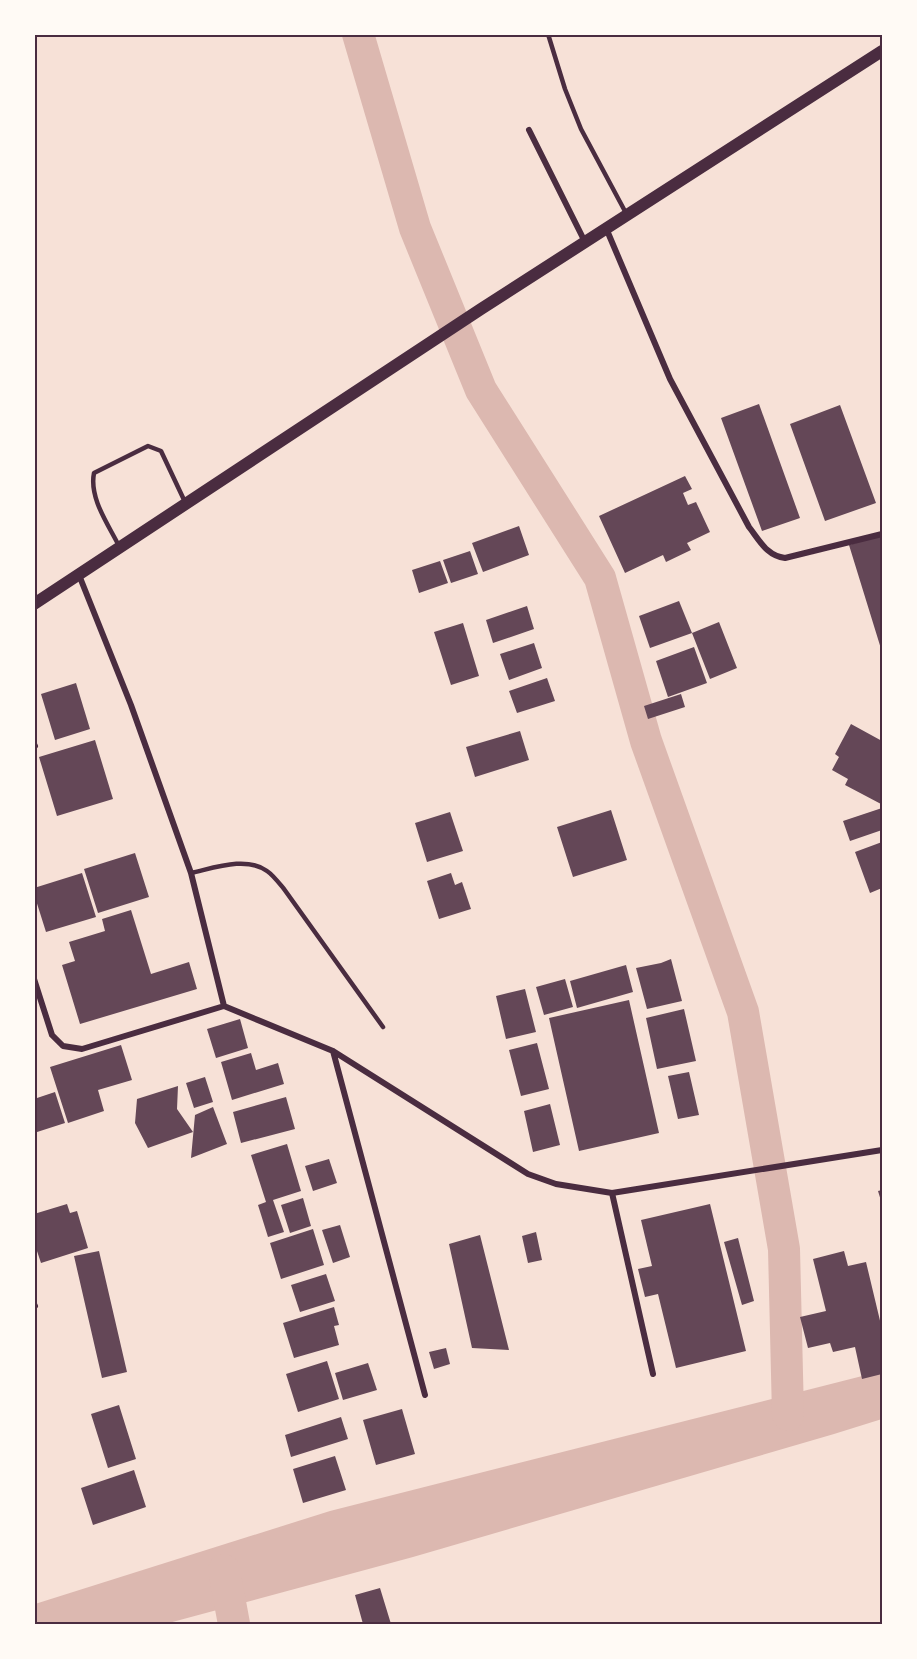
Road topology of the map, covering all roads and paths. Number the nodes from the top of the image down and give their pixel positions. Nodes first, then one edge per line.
1 (548, 34) edge
2 (882, 51) edge
3 (529, 130) dead end
4 (627, 215) junction
5 (606, 228) junction
6 (585, 242) junction
7 (186, 504) junction
8 (882, 534) edge
9 (120, 549) junction
10 (79, 575) junction
11 (34, 604) edge
12 (191, 873) junction
13 (34, 979) edge
14 (224, 1006) junction
15 (382, 1027) dead end
16 (333, 1051) junction
17 (882, 1150) edge
18 (612, 1193) junction
19 (653, 1374) dead end
20 (425, 1395) dead end

1 - 4 lane
2 - 4 main road
3 - 6 street
4 - 5 main road
5 - 6 main road
5 - 8 street
6 - 7 main road
7 - 9 main road
7 - 9 lane
9 - 10 main road
10 - 11 main road
10 - 12 street
12 - 14 street
12 - 15 lane
13 - 14 street
14 - 16 street
16 - 18 street
16 - 20 street
17 - 18 street
18 - 19 street

